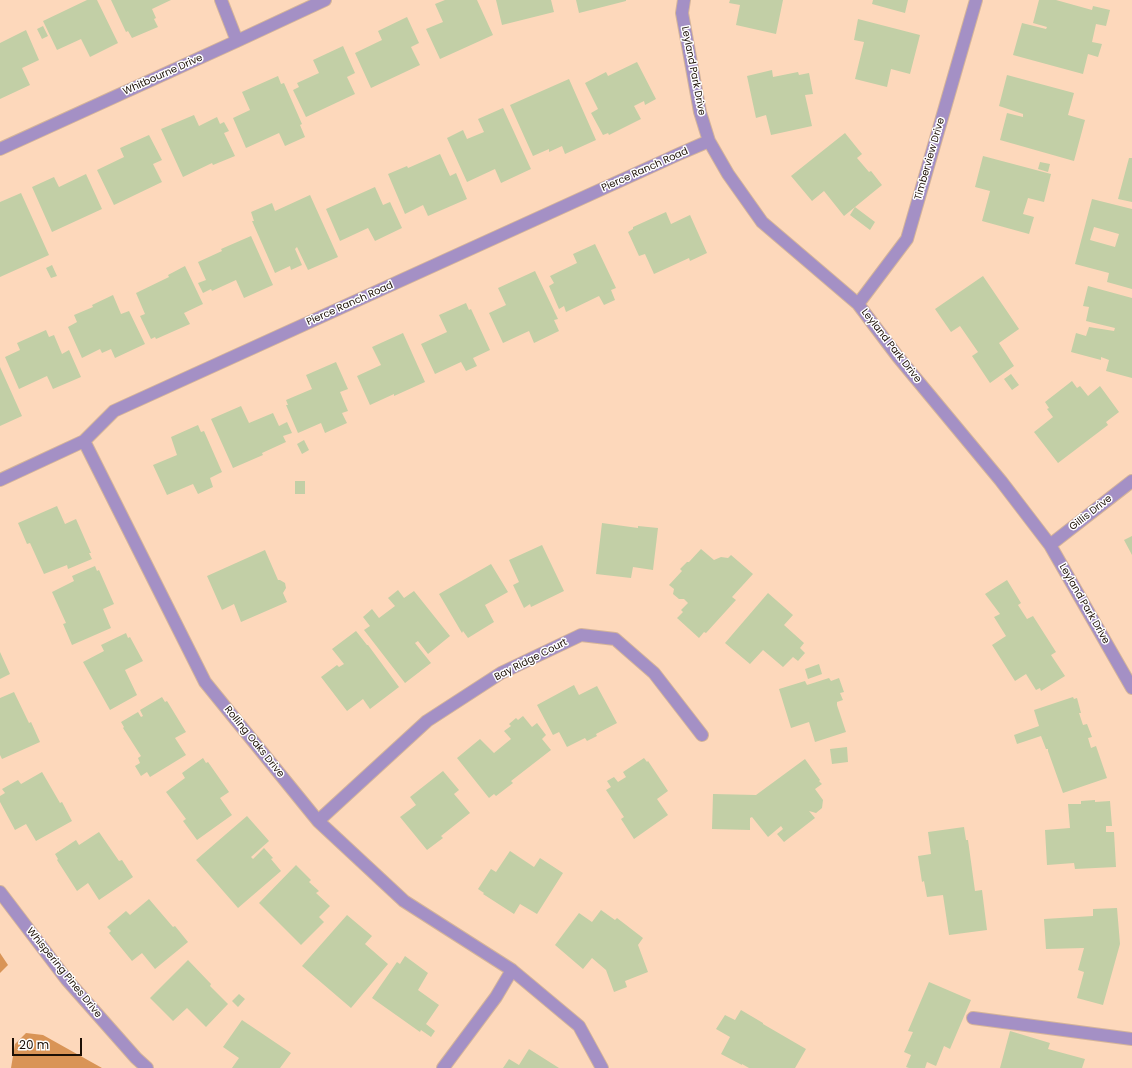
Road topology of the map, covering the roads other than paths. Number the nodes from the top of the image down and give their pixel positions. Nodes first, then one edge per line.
1 (221, 0) edge
2 (325, 0) edge
3 (684, 0) edge
4 (976, 0) edge
5 (237, 42) junction
6 (710, 141) junction
7 (0, 149) edge
8 (858, 304) junction
9 (84, 441) junction
10 (0, 480) edge
11 (1132, 481) edge
12 (1050, 545) junction
13 (1132, 688) edge
14 (702, 735) dead end
15 (318, 821) junction
16 (0, 892) edge
17 (512, 970) junction
18 (973, 1018) dead end
19 (1132, 1039) edge
20 (147, 1068) edge
21 (443, 1068) edge
22 (602, 1068) edge

1 - 5 street
2 - 5 street, Whitbourne Drive
3 - 6 street, Leyland Park Drive
4 - 8 street, Timberview Drive
5 - 7 street, Whitbourne Drive
6 - 8 street, Leyland Park Drive
6 - 9 street, Pierce Ranch Road
8 - 12 street, Leyland Park Drive
9 - 10 street, Pierce Ranch Road
9 - 15 street, Rolling Oaks Drive
11 - 12 street, Gillis Drive
12 - 13 street, Leyland Park Drive
14 - 15 street, Bay Ridge Court
15 - 17 street, Rolling Oaks Drive
16 - 20 street, Whispering Pines Drive
17 - 21 street
17 - 22 street, Rolling Oaks Drive
18 - 19 street

